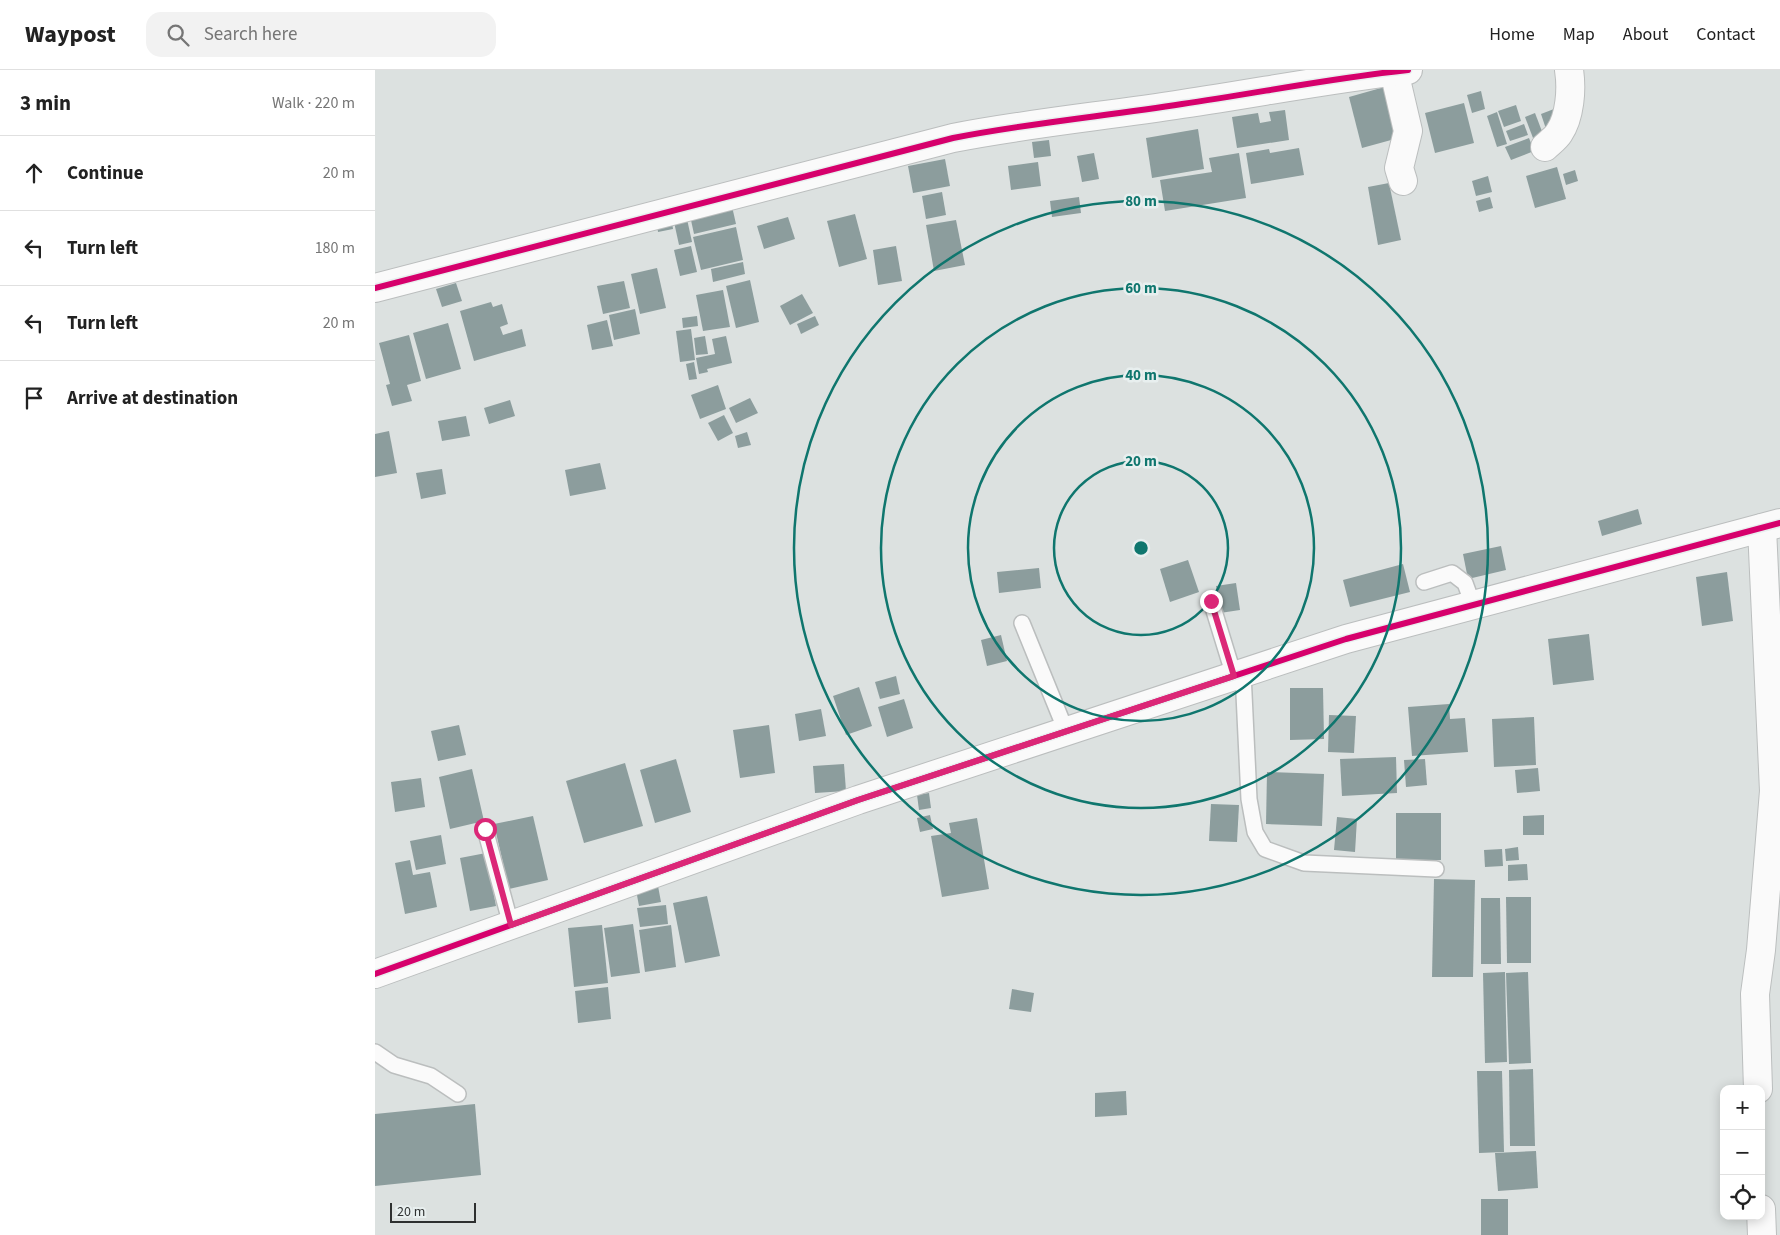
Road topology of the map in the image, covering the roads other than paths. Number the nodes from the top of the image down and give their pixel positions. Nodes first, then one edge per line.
1 (1569, 70) edge
2 (1401, 71) edge
3 (1545, 147) dead end
4 (1403, 181) dead end
5 (375, 288) edge
6 (1771, 526) edge
7 (1425, 582) dead end
8 (1211, 601) dead end
9 (1473, 605) junction
10 (1022, 623) dead end
11 (1239, 674) junction
12 (1066, 731) junction
13 (485, 829) dead end
14 (1436, 869) dead end
15 (511, 925) junction
16 (375, 974) edge
17 (375, 1052) edge
18 (1758, 1085) edge
19 (458, 1094) dead end
20 (1761, 1220) edge
21 (1762, 1235) edge

1 - 3 street
2 - 4 street
2 - 5 street
6 - 9 street
6 - 18 street
7 - 9 lane
8 - 11 lane
9 - 11 street
10 - 12 lane
11 - 12 street
11 - 14 lane
12 - 15 street
13 - 15 lane
15 - 16 street
17 - 19 lane
20 - 21 street

